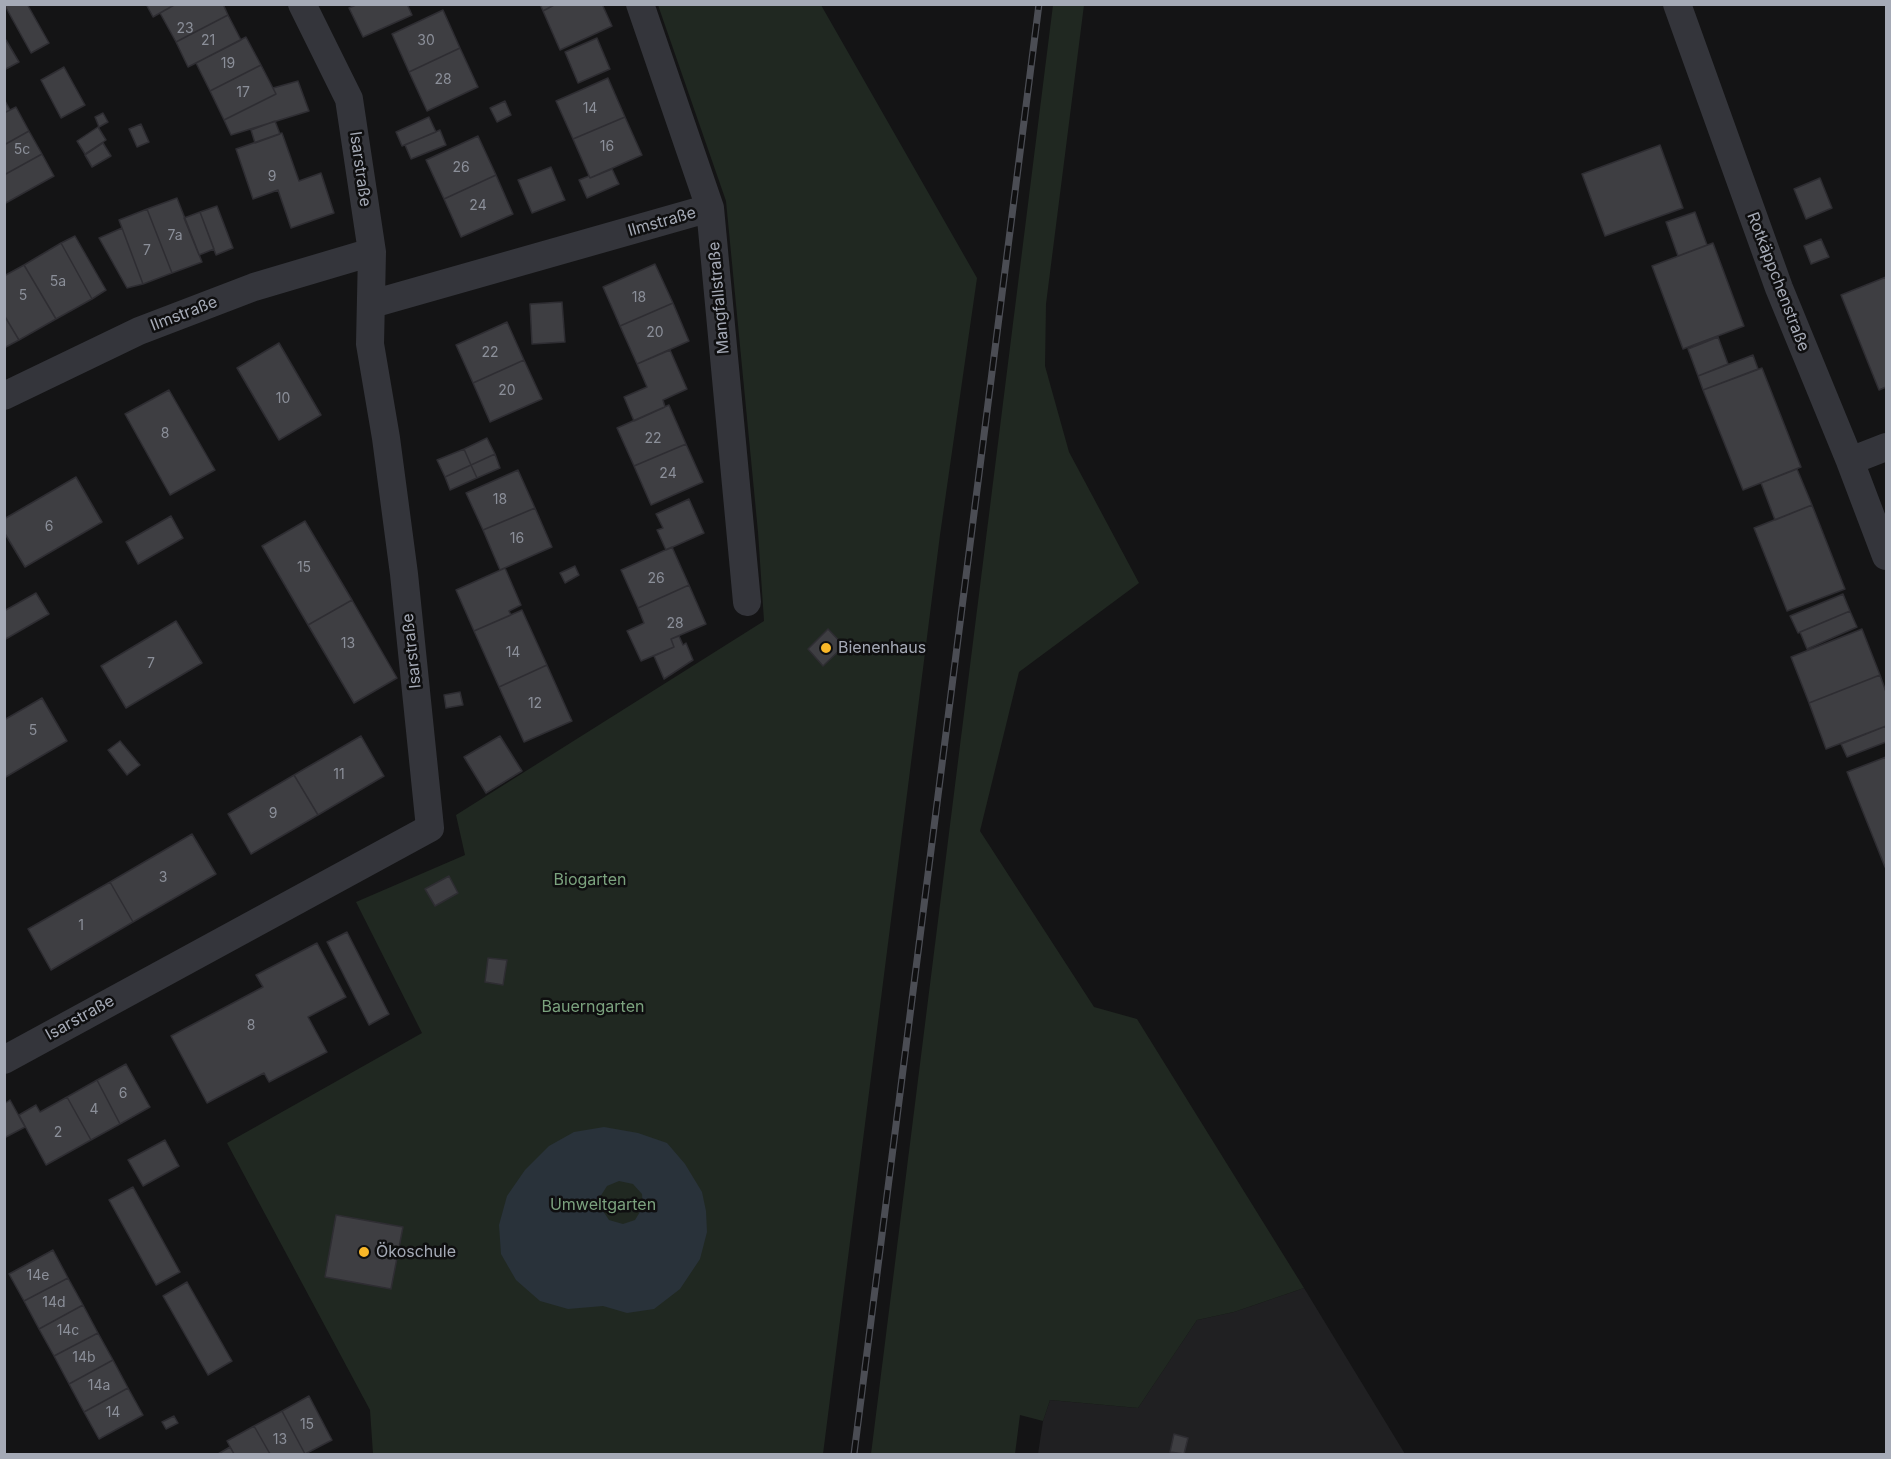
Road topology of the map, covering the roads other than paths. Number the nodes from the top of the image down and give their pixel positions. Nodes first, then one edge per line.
1 (302, 4) edge
2 (640, 4) edge
3 (1677, 4) edge
4 (710, 208) junction
5 (372, 252) junction
6 (372, 304) junction
7 (4, 396) edge
8 (1887, 447) edge
9 (1850, 461) junction
10 (1887, 556) edge
11 (747, 602) dead end
12 (4, 1060) edge

1 - 5 street, Isarstraße
2 - 4 street, Mangfallstraße
3 - 9 street, Rotkäppchenstraße
4 - 6 street, Ilmstraße
4 - 11 street, Mangfallstraße
5 - 6 street, Isarstraße
5 - 7 street, Ilmstraße
6 - 12 street, Isarstraße
8 - 9 street
9 - 10 street, Rotkäppchenstraße

